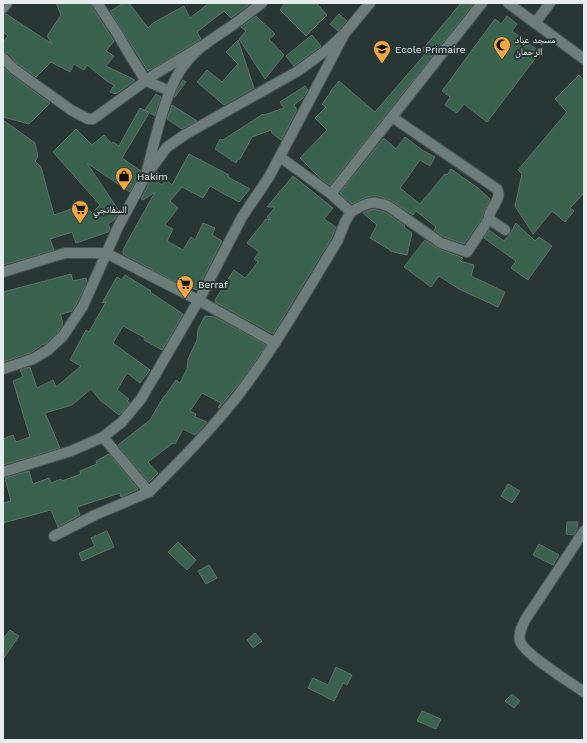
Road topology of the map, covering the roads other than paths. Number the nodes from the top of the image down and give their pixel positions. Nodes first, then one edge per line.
1 (7, 3) edge
2 (97, 3) edge
3 (262, 3) edge
4 (369, 3) edge
5 (482, 3) edge
6 (508, 3) edge
7 (550, 3) edge
8 (3, 8) edge
9 (535, 23) junction
10 (345, 33) junction
11 (205, 44) junction
12 (3, 58) edge
13 (584, 59) edge
14 (146, 81) junction
15 (170, 91) junction
16 (392, 117) junction
17 (280, 156) junction
18 (145, 177) junction
19 (331, 194) junction
20 (351, 212) junction
21 (489, 219) junction
22 (505, 230) dead end
23 (106, 253) junction
24 (3, 272) edge
25 (198, 300) junction
26 (275, 343) junction
27 (3, 369) edge
28 (103, 437) junction
29 (3, 472) edge
30 (148, 492) junction
31 (584, 531) edge
32 (54, 536) dead end
33 (584, 692) edge

1 - 8 street
2 - 14 street
3 - 11 street
4 - 10 street
5 - 16 street
6 - 9 street
7 - 9 street
9 - 13 street
10 - 17 street
10 - 18 street
11 - 14 street
11 - 15 street
12 - 14 street
14 - 15 street
15 - 18 street
16 - 19 street
16 - 21 street
17 - 19 street
17 - 25 street
18 - 23 street
19 - 20 street
20 - 21 street
20 - 26 street
21 - 22 street
23 - 24 street
23 - 25 street
23 - 27 street
25 - 26 street
25 - 28 street
26 - 30 street
28 - 29 street
28 - 30 street
30 - 32 street
31 - 33 street

